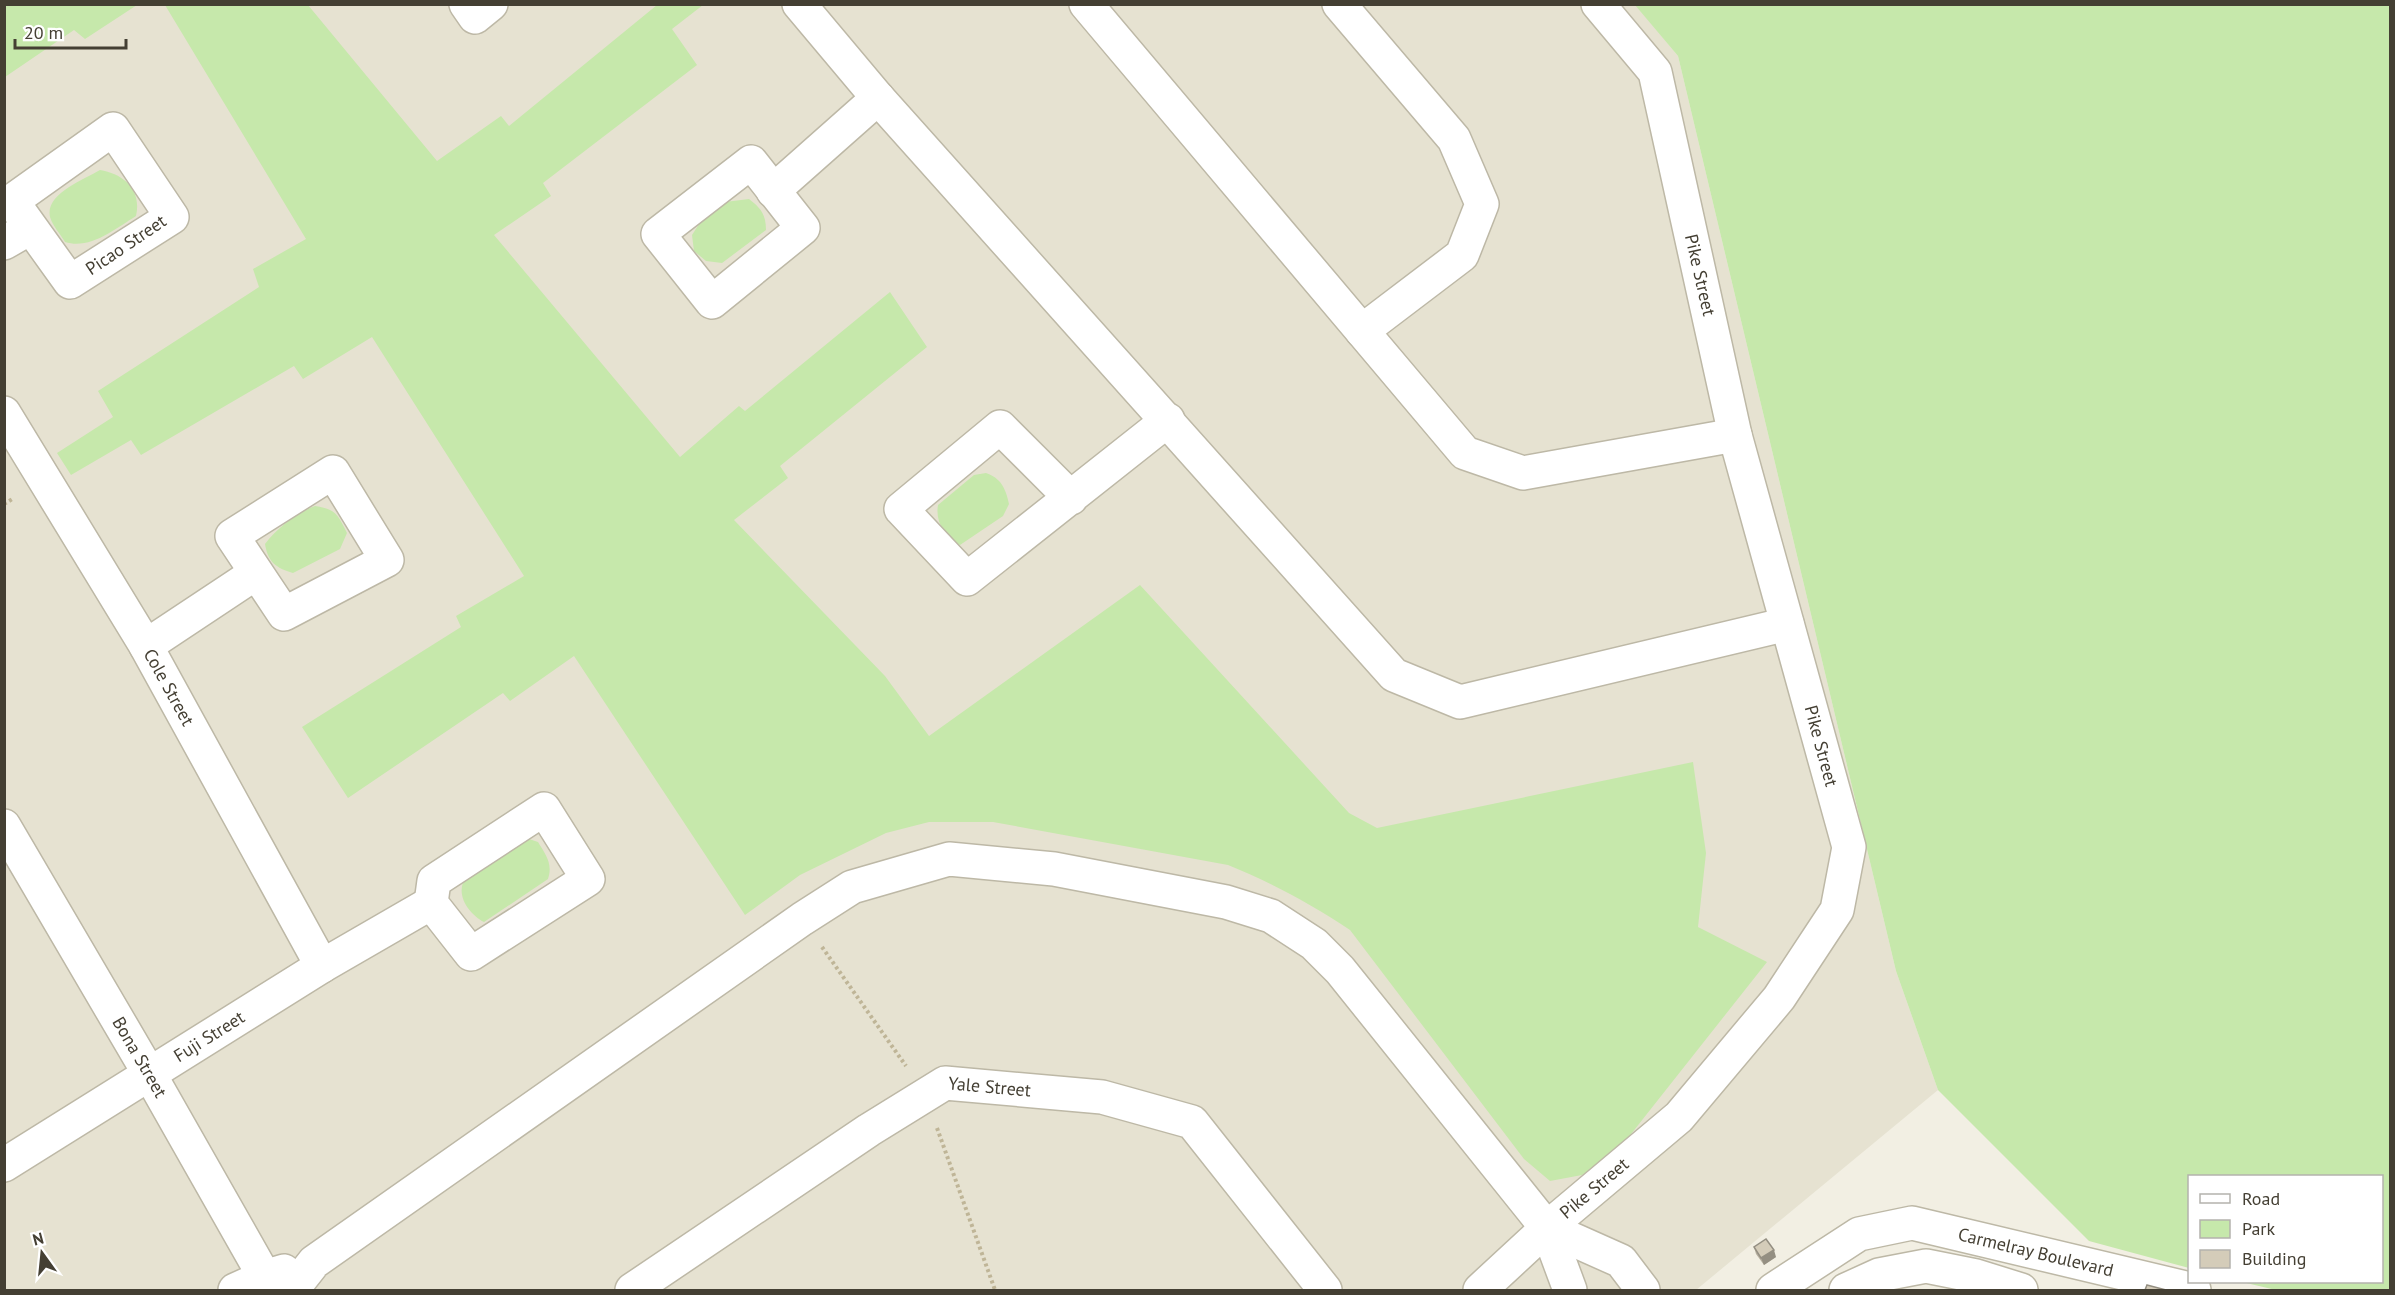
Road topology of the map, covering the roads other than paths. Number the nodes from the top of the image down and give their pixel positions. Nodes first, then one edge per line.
1 (466, 4) edge
2 (491, 4) edge
3 (799, 4) edge
4 (1086, 4) edge
5 (1339, 4) edge
6 (1598, 4) edge
7 (878, 98) junction
8 (773, 191) dead end
9 (17, 236) edge
10 (1362, 331) junction
11 (4, 413) edge
12 (1168, 420) junction
13 (1735, 435) junction
14 (1071, 498) junction
15 (256, 573) junction
16 (1787, 624) junction
17 (146, 646) junction
18 (4, 826) edge
19 (431, 903) junction
20 (322, 966) junction
21 (150, 1076) junction
22 (4, 1165) edge
23 (1547, 1228) junction
24 (266, 1287) edge
25 (632, 1290) edge
26 (1325, 1290) edge
27 (1480, 1290) edge
28 (1570, 1290) edge
29 (1643, 1290) edge
30 (1773, 1290) edge
31 (1846, 1290) edge
32 (2021, 1290) edge
33 (2194, 1290) edge

1 - 2 street
3 - 7 street
4 - 10 street
5 - 10 street
6 - 13 street, Pike Street
7 - 8 street
7 - 12 street
9 - 9 street, Picao Street
10 - 13 street
11 - 17 street, Cole Street
12 - 14 street
12 - 16 street
13 - 16 street, Pike Street
14 - 14 street
15 - 15 street
15 - 17 street
16 - 23 street, Pike Street
17 - 20 street, Cole Street
18 - 21 street, Bona Street
19 - 19 street
19 - 20 street, Fuji Street
20 - 21 street, Fuji Street
21 - 22 street, Fuji Street
21 - 24 street, Bona Street
23 - 24 street
23 - 27 street, Pike Street
23 - 28 street
23 - 29 street
25 - 26 street, Yale Street
30 - 33 street, Carmelray Boulevard
31 - 32 street

